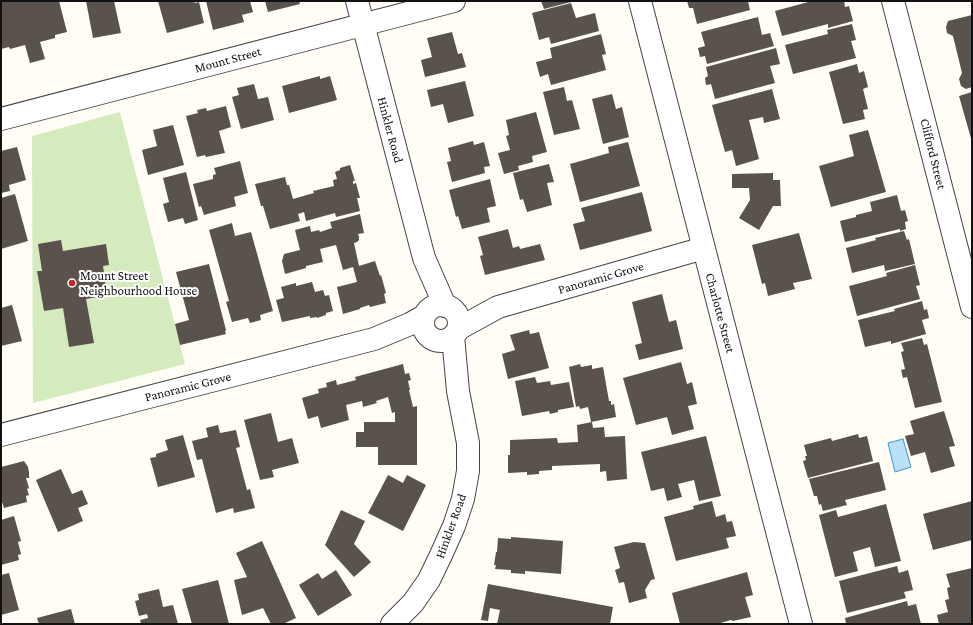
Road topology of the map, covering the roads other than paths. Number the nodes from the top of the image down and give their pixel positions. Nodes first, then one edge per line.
1 (357, 1) edge
2 (454, 1) edge
3 (640, 1) edge
4 (893, 1) edge
5 (363, 25) junction
6 (1, 119) edge
7 (704, 248) junction
8 (972, 306) edge
9 (440, 323) junction
10 (1, 435) edge
11 (392, 624) edge
12 (801, 624) edge

1 - 5 street, Hinkler Road
2 - 5 street, Mount Street
3 - 7 street, Charlotte Street
4 - 8 street, Clifford Street
5 - 6 street, Mount Street
5 - 9 street, Hinkler Road
7 - 9 street, Panoramic Grove
7 - 12 street, Charlotte Street
9 - 10 street, Panoramic Grove
9 - 11 street, Hinkler Road

